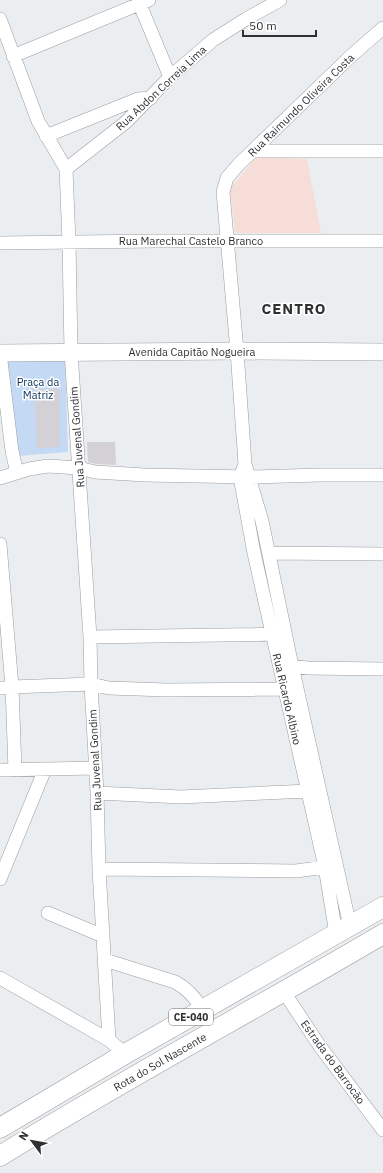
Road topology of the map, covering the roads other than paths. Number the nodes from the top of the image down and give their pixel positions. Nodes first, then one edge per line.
1 (280, 0) edge
2 (142, 1) edge
3 (0, 19) edge
4 (383, 28) edge
5 (14, 56) junction
6 (170, 77) junction
7 (151, 98) junction
8 (46, 136) junction
9 (254, 151) junction
10 (383, 151) edge
11 (66, 169) junction
12 (227, 241) junction
13 (383, 241) edge
14 (0, 242) edge
15 (69, 242) junction
16 (237, 351) junction
17 (71, 352) junction
18 (383, 352) edge
19 (0, 353) edge
20 (79, 468) junction
21 (17, 473) junction
22 (383, 475) edge
23 (245, 477) junction
24 (0, 478) edge
25 (0, 544) edge
26 (269, 553) junction
27 (383, 554) edge
28 (4, 618) edge
29 (279, 634) junction
30 (90, 636) junction
31 (286, 666) junction
32 (383, 669) edge
33 (91, 684) junction
34 (6, 688) edge
35 (285, 689) junction
36 (301, 733) junction
37 (95, 768) junction
38 (44, 769) junction
39 (0, 770) edge
40 (15, 770) junction
41 (308, 791) junction
42 (97, 793) junction
43 (331, 867) junction
44 (99, 869) junction
45 (0, 879) edge
46 (383, 907) edge
47 (48, 913) dead end
48 (343, 930) junction
49 (383, 934) edge
50 (103, 936) junction
51 (105, 960) junction
52 (0, 978) edge
53 (284, 992) junction
54 (203, 1010) junction
55 (109, 1040) junction
56 (125, 1054) junction
57 (0, 1128) edge
58 (383, 1130) edge
59 (0, 1156) edge

1 - 6 street, Rua Abdon Correia Lima
2 - 5 street
2 - 6 street
3 - 5 street, Rua Juvenal Gondim
4 - 9 street, Rua Raimundo Oliveira Costa
5 - 8 street, Rua Juvenal Gondim
6 - 7 street, Rua Abdon Correia Lima
7 - 8 street
7 - 11 street, Rua Abdon Correia Lima
8 - 11 street, Rua Juvenal Gondim
9 - 10 street
9 - 12 street, Rua Raimundo Oliveira Costa
11 - 15 street, Rua Juvenal Gondim
12 - 13 street, Rua Marechal Castelo Branco
12 - 15 street, Rua Marechal Castelo Branco
12 - 16 street
14 - 15 street, Rua Marechal Castelo Branco
15 - 17 street, Rua Juvenal Gondim
16 - 17 main road, Avenida Capitão Nogueira
16 - 18 main road, Avenida Capitão Nogueira
16 - 23 street
17 - 19 main road, Avenida Capitão Nogueira
17 - 20 street, Rua Juvenal Gondim
19 - 21 street
20 - 21 street
20 - 23 street
20 - 30 street, Rua Juvenal Gondim
21 - 24 street
22 - 23 street
23 - 26 street, Rua Ricardo Albino
23 - 29 street, Rua Ricardo Albino
25 - 28 street
26 - 27 street
26 - 29 street, Rua Ricardo Albino
28 - 34 street
29 - 30 street
29 - 31 street, Rua Ricardo Albino
30 - 33 street, Rua Juvenal Gondim
31 - 32 street
31 - 35 street, Rua Ricardo Albino
31 - 36 street, Rua Ricardo Albino
33 - 34 street
33 - 35 street
33 - 37 street, Rua Juvenal Gondim
34 - 40 street
35 - 36 street, Rua Ricardo Albino
36 - 41 street, Rua Ricardo Albino
36 - 43 street, Rua Ricardo Albino
37 - 38 street
37 - 42 street, Rua Juvenal Gondim
38 - 40 street
38 - 45 street
39 - 40 street
41 - 42 street
41 - 43 street, Rua Ricardo Albino
42 - 44 street, Rua Juvenal Gondim
43 - 44 street
43 - 48 street, Rua Ricardo Albino
44 - 50 street, Rua Juvenal Gondim
46 - 48 highway, CE-040
47 - 50 street
48 - 54 highway, CE-040
49 - 53 highway, Rota do Sol Nascente / CE-040
50 - 51 street, Rua Juvenal Gondim
51 - 54 street
51 - 55 street, Rua Juvenal Gondim
52 - 55 street
53 - 58 street, Estrada do Barrocão
53 - 59 highway, Rota do Sol Nascente / CE-040
54 - 56 highway, CE-040
55 - 56 street
56 - 57 highway, CE-040

